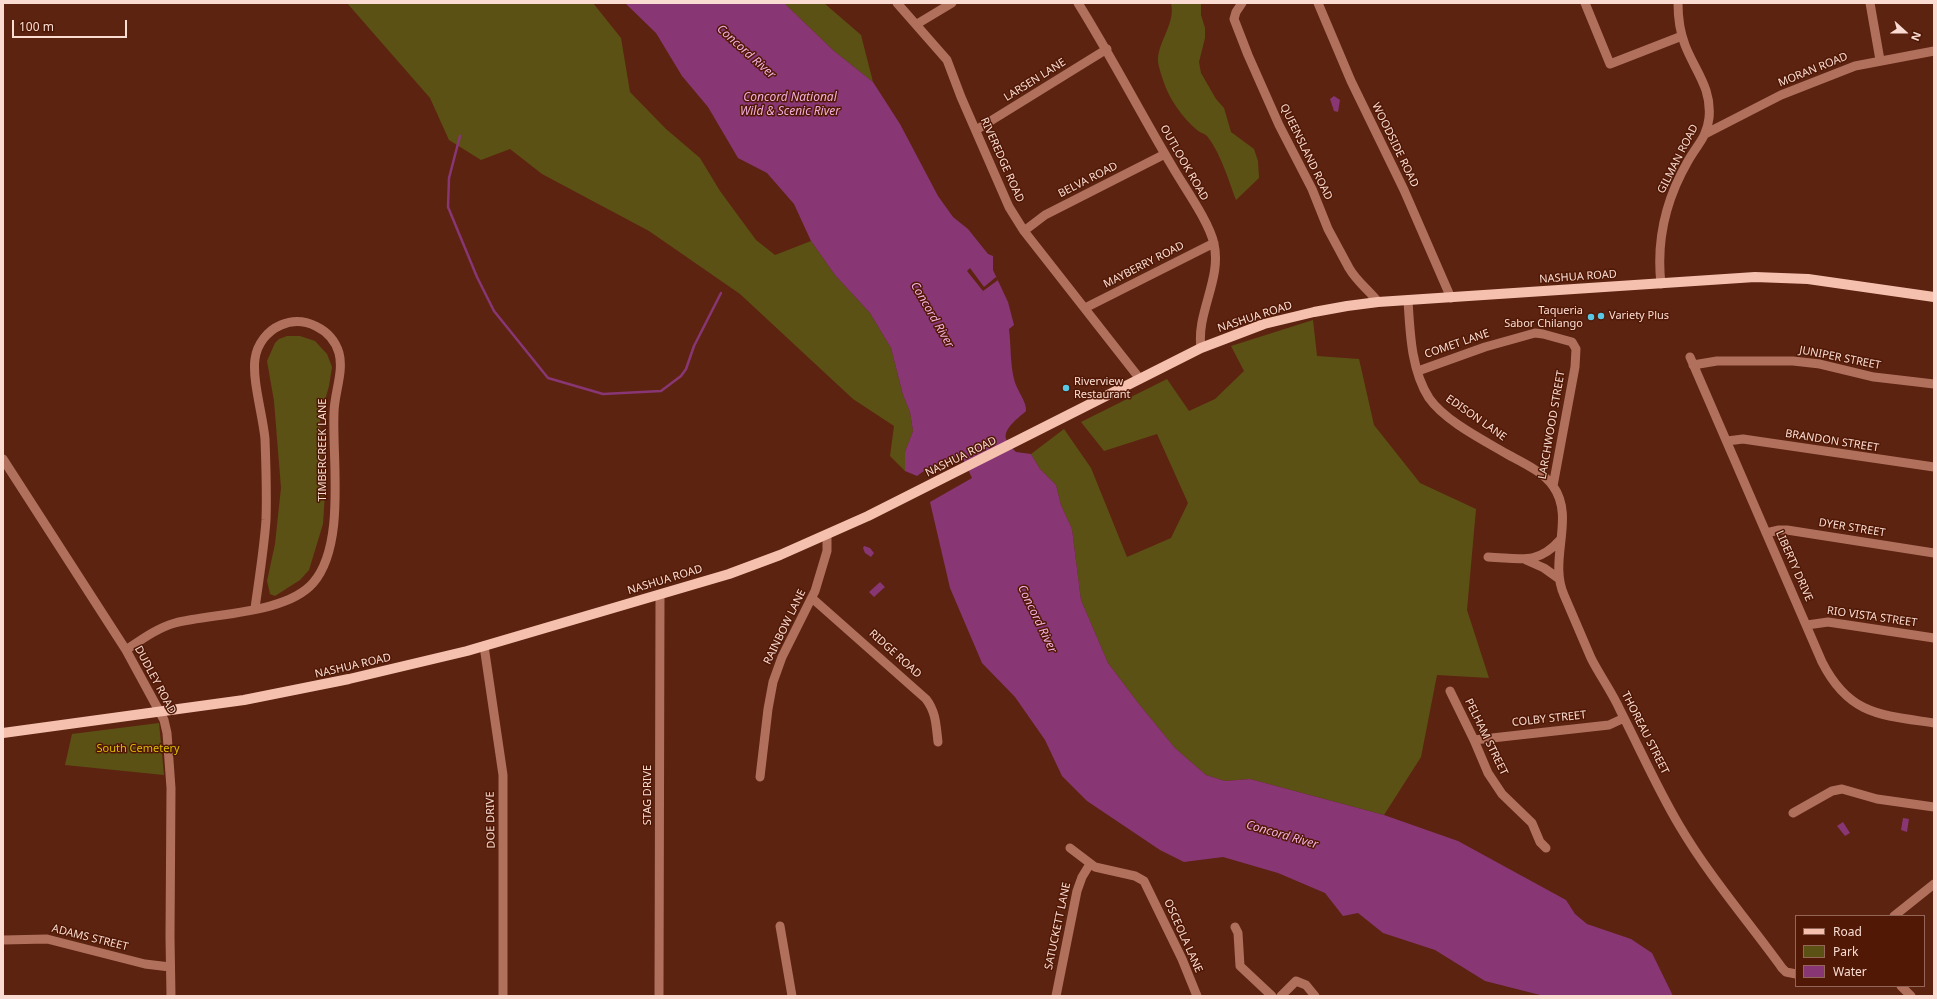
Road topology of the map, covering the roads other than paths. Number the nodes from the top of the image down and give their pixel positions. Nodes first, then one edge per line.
1 (897, 3) edge
2 (952, 3) edge
3 (1078, 3) edge
4 (1242, 3) edge
5 (1318, 3) edge
6 (1585, 3) edge
7 (1678, 3) edge
8 (1870, 3) edge
9 (917, 24) junction
10 (1682, 36) junction
11 (1107, 49) junction
12 (1934, 51) edge
13 (1880, 60) junction
14 (976, 130) junction
15 (1707, 133) junction
16 (1165, 154) junction
17 (1024, 231) junction
18 (1214, 243) junction
19 (1661, 284) junction
20 (1934, 297) edge
21 (1451, 298) junction
22 (1408, 300) junction
23 (1378, 302) junction
24 (1086, 308) junction
25 (1574, 344) joint
26 (1201, 348) junction
27 (1691, 361) joint
28 (1418, 371) junction
29 (1140, 379) junction
30 (1934, 384) edge
31 (1727, 440) junction
32 (3, 459) edge
33 (1934, 467) edge
34 (1553, 486) junction
35 (1766, 533) junction
36 (827, 535) junction
37 (1560, 540) junction
38 (1934, 553) edge
39 (1488, 557) dead end
40 (1526, 560) junction
41 (1558, 578) junction
42 (660, 595) junction
43 (812, 598) junction
44 (255, 608) junction
45 (1807, 625) junction
46 (1934, 638) edge
47 (484, 646) junction
48 (126, 650) junction
49 (1450, 691) dead end
50 (160, 712) junction
51 (1624, 718) junction
52 (1934, 723) edge
53 (3, 733) edge
54 (1474, 740) junction
55 (938, 742) dead end
56 (760, 777) dead end
57 (1934, 807) edge
58 (1793, 813) dead end
59 (1070, 848) dead end
60 (1546, 848) dead end
61 (1090, 864) junction
62 (1934, 884) edge
63 (1895, 915) edge
64 (780, 926) dead end
65 (1235, 927) dead end
66 (3, 940) edge
67 (170, 967) junction
68 (1795, 974) edge
69 (1902, 987) edge
70 (171, 996) edge
71 (503, 996) edge
72 (659, 996) edge
73 (792, 996) edge
74 (1056, 996) edge
75 (1197, 996) edge
76 (1272, 996) edge
77 (1281, 996) edge
78 (1315, 996) edge
79 (1911, 996) edge

1 - 9 street, RIVEREDGE ROAD
2 - 9 street
3 - 11 street, OUTLOOK ROAD
4 - 23 street, QUEENSLAND ROAD
5 - 21 street, WOODSIDE ROAD
6 - 10 street
7 - 10 street, GILMAN ROAD
8 - 13 street
9 - 14 street, RIVEREDGE ROAD
10 - 15 street, GILMAN ROAD
11 - 14 street, LARSEN LANE
11 - 16 street, OUTLOOK ROAD
12 - 13 street, MORAN ROAD
13 - 15 street, MORAN ROAD
14 - 17 street, RIVEREDGE ROAD
15 - 19 street, GILMAN ROAD
16 - 17 street, BELVA ROAD
16 - 18 street, OUTLOOK ROAD
17 - 24 street, RIVEREDGE ROAD
18 - 24 street, MAYBERRY ROAD
18 - 26 street, OUTLOOK ROAD
19 - 20 main road, NASHUA ROAD
19 - 21 main road, NASHUA ROAD
21 - 22 main road, NASHUA ROAD
22 - 23 main road, NASHUA ROAD
22 - 28 street, EDISON LANE
23 - 26 main road, NASHUA ROAD
24 - 29 street, RIVEREDGE ROAD
25 - 28 street, COMET LANE
25 - 34 street, LARCHWOOD STREET
26 - 29 main road, NASHUA ROAD
27 - 30 street, JUNIPER STREET
27 - 31 street, LIBERTY DRIVE
28 - 34 street, EDISON LANE
29 - 36 main road, NASHUA ROAD
31 - 33 street, BRANDON STREET
31 - 35 street, LIBERTY DRIVE
32 - 48 street, DUDLEY ROAD
34 - 37 street, LARCHWOOD STREET
35 - 38 street, DYER STREET
35 - 45 street, LIBERTY DRIVE
36 - 42 main road, NASHUA ROAD
36 - 43 street, RAINBOW LANE
37 - 40 street
37 - 41 street, THOREAU STREET
39 - 40 street
40 - 41 street
41 - 51 street, THOREAU STREET
42 - 47 main road, NASHUA ROAD
42 - 72 street, STAG DRIVE
43 - 55 street, RIDGE ROAD
43 - 56 street, RAINBOW LANE
44 - 44 street, TIMBERCREEK LANE
44 - 48 street, TIMBERCREEK LANE
45 - 46 street, RIO VISTA STREET
45 - 52 street, LIBERTY DRIVE
47 - 50 main road, NASHUA ROAD
47 - 71 street, DOE DRIVE
48 - 50 street, DUDLEY ROAD
49 - 54 street, PELHAM STREET
50 - 53 main road, NASHUA ROAD
50 - 67 street, DUDLEY ROAD
51 - 54 street, COLBY STREET
51 - 68 street, THOREAU STREET
54 - 60 street, PELHAM STREET
57 - 58 street
59 - 61 street
61 - 74 street, SATUCKETT LANE
61 - 75 street, OSCEOLA LANE
62 - 63 street
64 - 73 street
65 - 76 street
66 - 67 street, ADAMS STREET
67 - 70 street, DUDLEY ROAD
69 - 79 street
77 - 78 street

